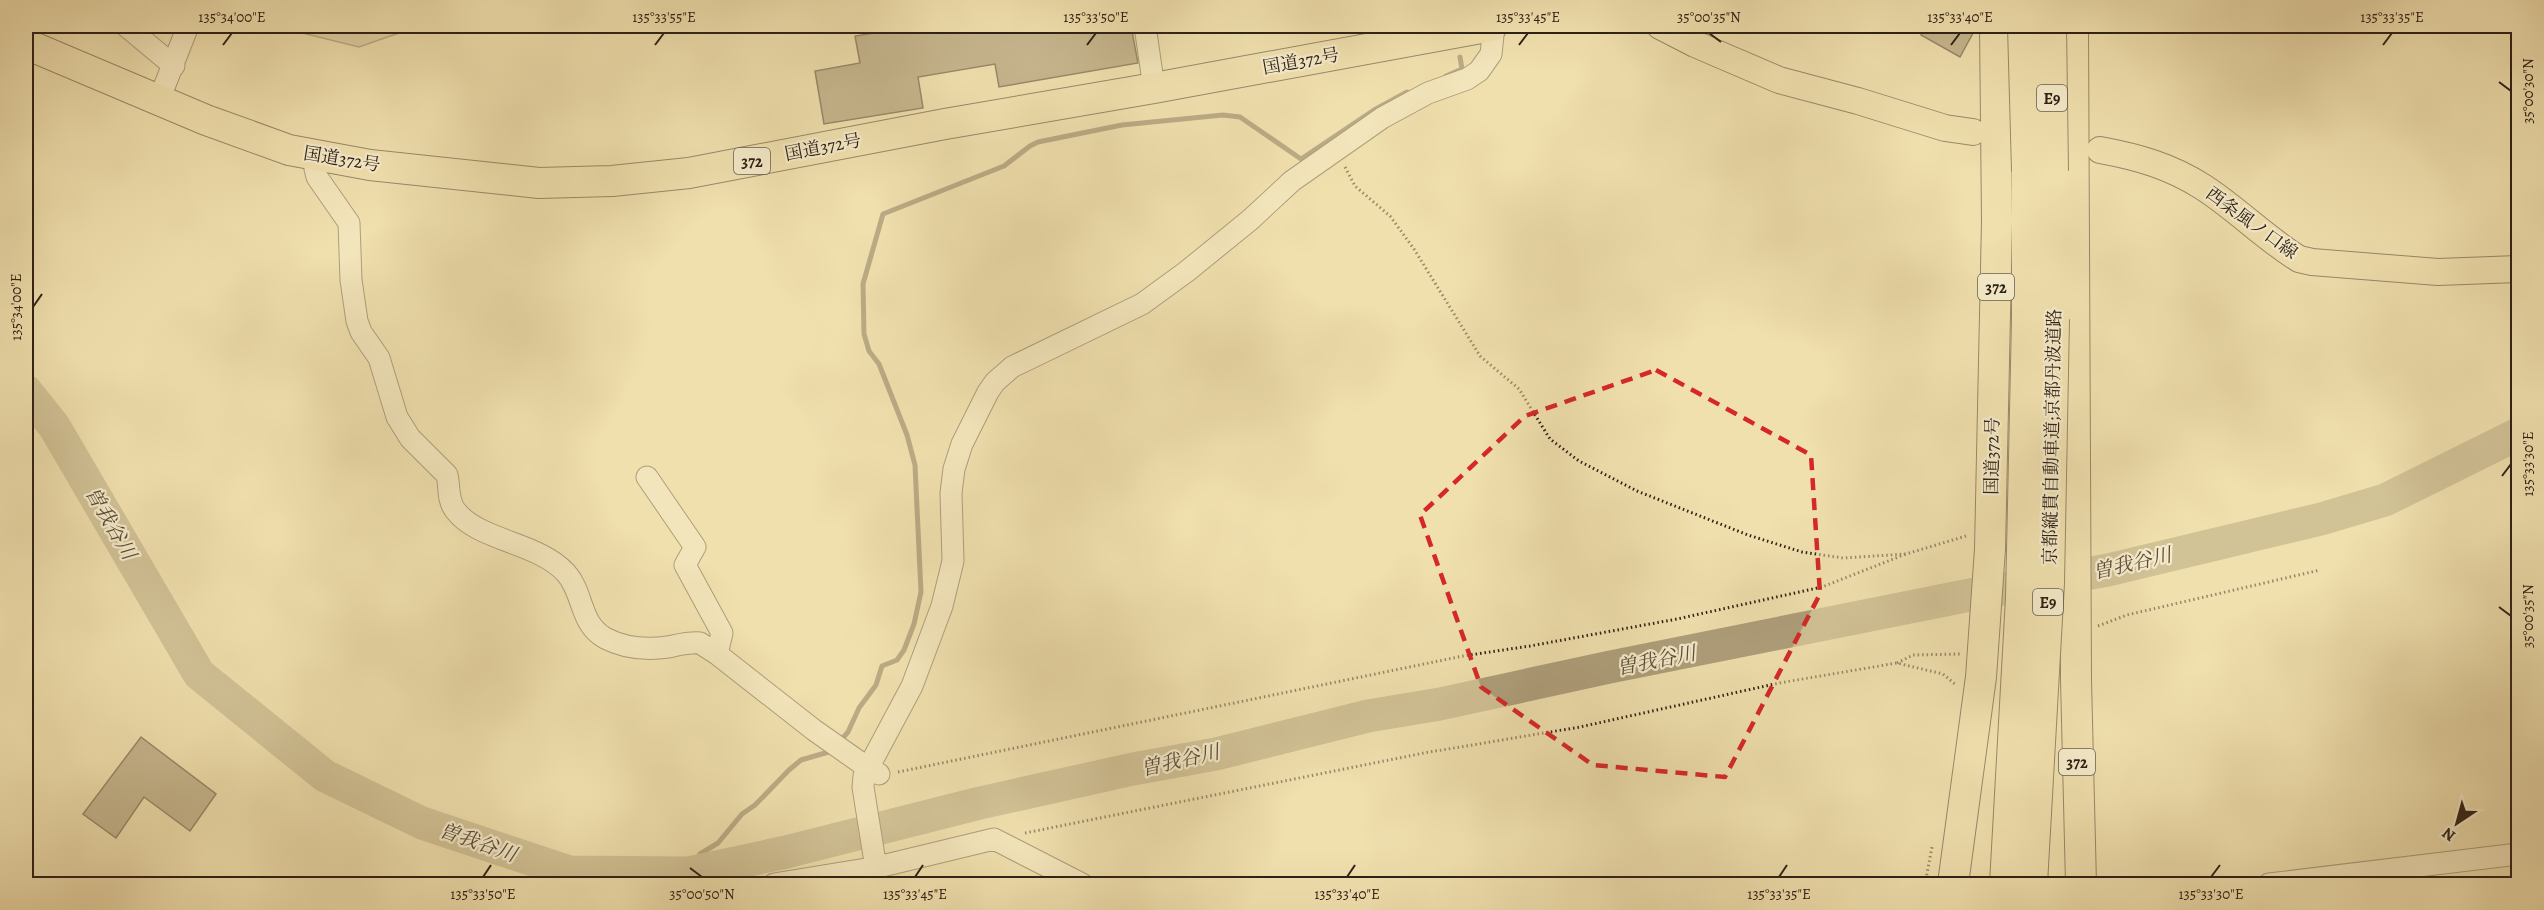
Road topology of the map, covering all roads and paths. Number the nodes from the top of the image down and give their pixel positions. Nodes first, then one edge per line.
1 (126, 26) edge
2 (188, 26) edge
3 (1145, 26) edge
4 (1493, 26) edge
5 (1660, 26) edge
6 (1995, 26) edge
7 (2023, 26) edge
8 (2051, 26) edge
9 (2073, 26) edge
10 (26, 44) edge
11 (174, 66) junction
12 (1154, 88) junction
13 (159, 100) junction
14 (1973, 132) dead end
15 (2013, 138) dead end
16 (1338, 148) junction
17 (2100, 150) dead end
18 (317, 157) junction
19 (2048, 162) junction
20 (2518, 269) edge
21 (2040, 319) junction
22 (647, 477) dead end
23 (1990, 539) junction
24 (1906, 554) junction
25 (2320, 570) dead end
26 (2076, 626) junction
27 (717, 654) junction
28 (1970, 682) junction
29 (866, 772) junction
30 (1935, 837) dead end
31 (994, 839) junction
32 (2518, 854) edge
33 (876, 861) junction
34 (774, 885) edge
35 (1082, 885) edge
36 (1925, 885) edge
37 (1953, 885) edge
38 (2005, 885) edge
39 (2032, 885) edge
40 (2081, 885) edge
41 (2269, 885) edge

1 - 11 street
2 - 11 street
3 - 12 street
4 - 12 highway, 国道372号 / 372
4 - 16 street
5 - 14 main road
6 - 23 highway, 国道372号 / 372
7 - 19 highway, 京都縦貫自動車道;京都丹波道路 / E9, bridge
8 - 19 highway, 京都縦貫自動車道;京都丹波道路 / E9, bridge
9 - 26 highway, 372
10 - 13 highway, 国道372号 / 372
11 - 13 street
12 - 18 highway, 国道372号 / 372
13 - 18 highway, 国道372号 / 372
15 - 19 main road
16 - 24 path
16 - 29 street
17 - 20 main road, 西条風ノ口線
18 - 27 street
19 - 21 highway, 京都縦貫自動車道;京都丹波道路 / E9
21 - 38 highway, 京都縦貫自動車道;京都丹波道路 / E9, bridge
21 - 39 highway, 京都縦貫自動車道;京都丹波道路 / E9, bridge
22 - 27 street
23 - 24 path
23 - 28 highway, 国道372号 / 372
24 - 29 path
25 - 26 path
26 - 40 highway, 372
27 - 29 street
28 - 31 path
28 - 37 highway, 国道372号 / 372
29 - 33 street
30 - 36 path
31 - 33 street
31 - 35 street
32 - 41 street
33 - 34 street

